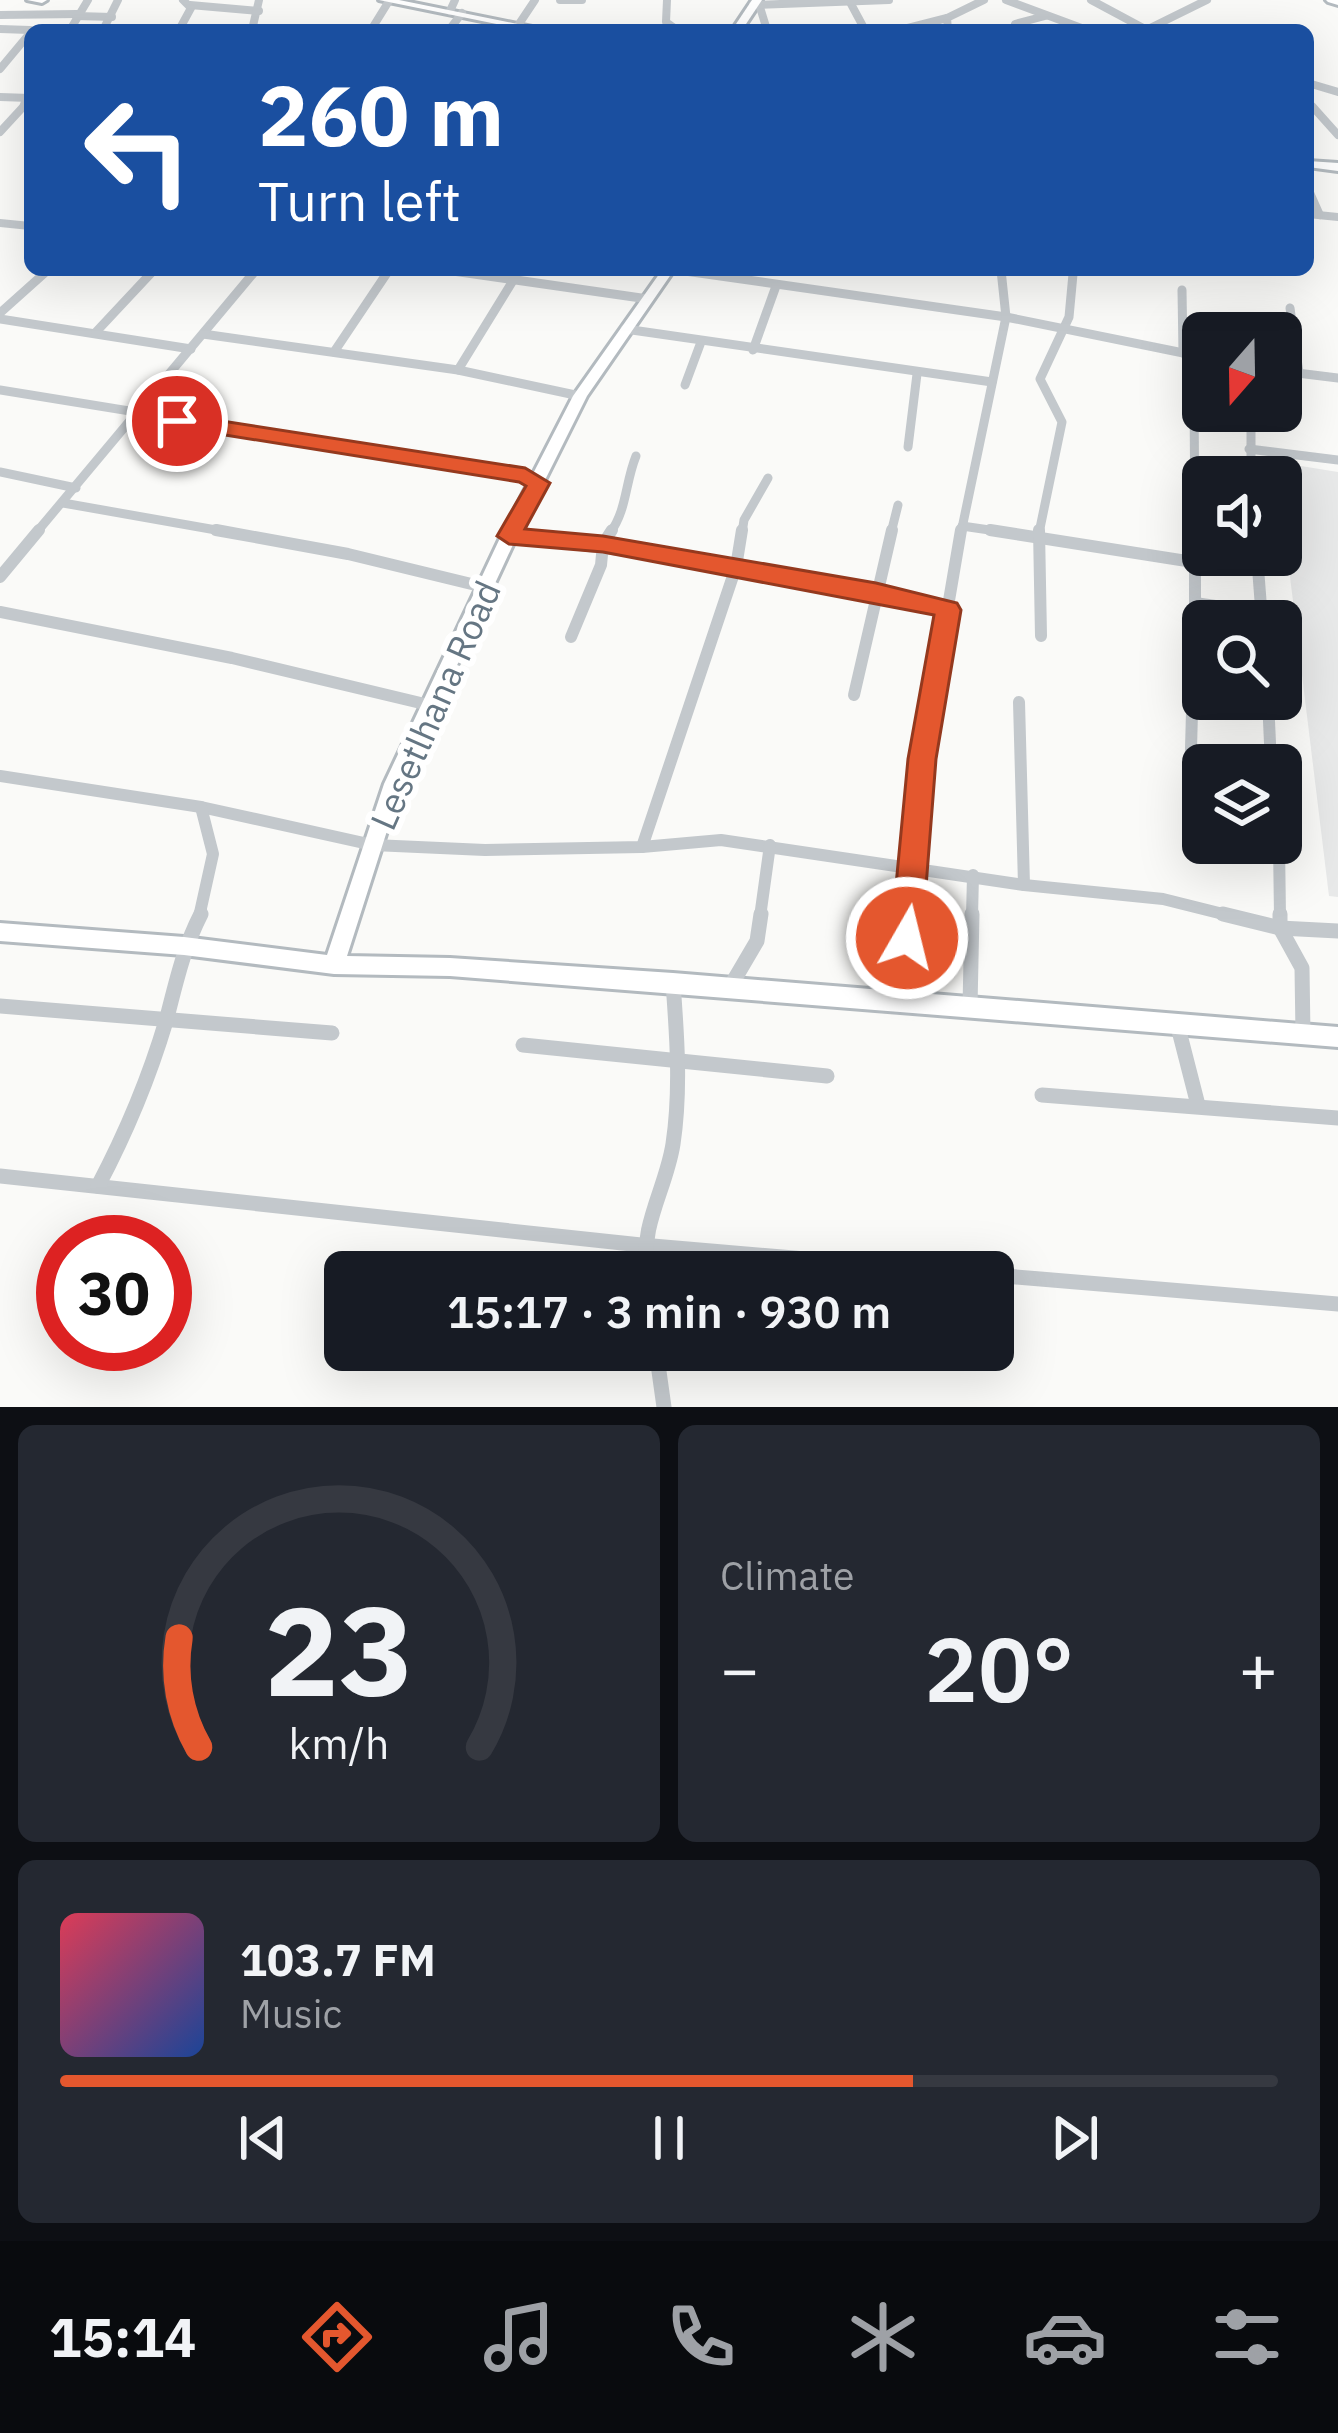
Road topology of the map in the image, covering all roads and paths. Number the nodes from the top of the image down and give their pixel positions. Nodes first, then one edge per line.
1 (32, 0) edge
2 (42, 0) edge
3 (88, 0) edge
4 (118, 0) edge
5 (259, 0) edge
6 (387, 0) edge
7 (535, 0) edge
8 (560, 0) edge
9 (583, 0) edge
10 (889, 0) edge
11 (984, 0) edge
12 (1006, 0) edge
13 (1091, 0) edge
14 (1207, 0) edge
15 (186, 3) edge
16 (756, 3) edge
17 (851, 4) junction
18 (456, 8) edge
19 (259, 11) junction
20 (0, 15) edge
21 (76, 15) junction
22 (1049, 16) junction
23 (112, 17) junction
24 (946, 18) junction
25 (72, 24) edge
26 (108, 24) edge
27 (254, 24) edge
28 (519, 24) joint
29 (862, 24) edge
30 (923, 24) edge
31 (947, 24) edge
32 (1016, 24) edge
33 (1071, 24) edge
34 (1121, 24) edge
35 (1158, 24) edge
36 (24, 40) edge
37 (0, 44) edge
38 (21, 44) junction
39 (5, 57) edge
40 (0, 70) edge
41 (24, 102) edge
42 (1314, 109) edge
43 (1322, 117) junction
44 (1314, 121) edge
45 (0, 132) edge
46 (1338, 135) edge
47 (1314, 202) edge
48 (1314, 214) edge
49 (1320, 215) junction
50 (1338, 217) edge
51 (42, 276) edge
52 (148, 276) edge
53 (251, 276) edge
54 (385, 276) edge
55 (510, 276) edge
56 (664, 276) edge
57 (715, 276) edge
58 (1002, 276) edge
59 (1072, 276) edge
60 (776, 286) junction
61 (1181, 290) dead end
62 (648, 298) junction
63 (1290, 308) dead end
64 (1291, 312) edge
65 (0, 316) edge
66 (1006, 317) junction
67 (1182, 322) edge
68 (625, 329) junction
69 (1067, 330) junction
70 (96, 332) junction
71 (203, 334) junction
72 (701, 342) junction
73 (191, 349) junction
74 (753, 350) junction
75 (334, 352) junction
76 (1182, 353) edge
77 (458, 370) junction
78 (1302, 373) edge
79 (917, 374) junction
80 (1338, 378) edge
81 (992, 382) junction
82 (685, 385) dead end
83 (0, 390) edge
84 (580, 396) junction
85 (136, 415) junction
86 (1250, 432) edge
87 (908, 447) dead end
88 (1249, 449) junction
89 (636, 456) dead end
90 (1250, 456) edge
91 (1338, 460) edge
92 (0, 472) edge
93 (768, 478) dead end
94 (539, 483) junction
95 (76, 488) junction
96 (63, 503) junction
97 (898, 505) dead end
98 (962, 526) junction
99 (509, 536) junction
100 (1038, 537) junction
101 (603, 544) junction
102 (1182, 560) edge
103 (736, 567) junction
104 (2, 573) edge
105 (488, 588) junction
106 (876, 592) junction
107 (948, 610) junction
108 (0, 612) edge
109 (1041, 636) dead end
110 (572, 637) dead end
111 (854, 695) dead end
112 (1018, 702) dead end
113 (428, 705) junction
114 (0, 776) edge
115 (201, 807) junction
116 (373, 845) junction
117 (770, 845) junction
118 (642, 847) junction
119 (1279, 864) edge
120 (916, 871) junction
121 (973, 875) junction
122 (1024, 885) junction
123 (1280, 928) junction
124 (1338, 931) edge
125 (0, 932) edge
126 (184, 946) junction
127 (334, 965) junction
128 (673, 983) junction
129 (730, 987) junction
130 (880, 998) junction
131 (0, 1006) edge
132 (970, 1006) junction
133 (165, 1023) junction
134 (1177, 1023) junction
135 (332, 1033) dead end
136 (1303, 1034) junction
137 (1338, 1037) edge
138 (523, 1045) dead end
139 (680, 1060) junction
140 (827, 1076) dead end
141 (1042, 1095) dead end
142 (1198, 1105) junction
143 (1338, 1118) edge
144 (0, 1176) edge
145 (98, 1186) junction
146 (640, 1245) junction
147 (641, 1251) edge
148 (711, 1251) edge
149 (1014, 1277) edge
150 (1338, 1304) edge
151 (659, 1371) edge
152 (664, 1407) edge

1 - 2 street
3 - 21 street
4 - 23 street
5 - 19 street
6 - 18 street
7 - 28 street
8 - 9 street
10 - 17 street
11 - 24 street
12 - 22 street
13 - 34 street
14 - 35 street
15 - 19 street
16 - 17 street
17 - 29 street
18 - 28 street
19 - 27 street
20 - 21 street
21 - 23 street
21 - 25 street
22 - 32 street
22 - 33 street
23 - 26 street
24 - 30 street
24 - 31 street
36 - 38 street
37 - 38 street
38 - 39 street
39 - 40 street
41 - 45 street
42 - 43 street
43 - 44 street
43 - 46 street
47 - 49 street
48 - 49 street
49 - 50 street
51 - 65 street
52 - 70 street
53 - 71 street
54 - 75 street
55 - 62 street
55 - 77 street
56 - 62 street, Lesetlhana Road
57 - 60 street
58 - 66 street
59 - 69 street
60 - 66 street
60 - 74 street
61 - 67 street
62 - 68 street, Lesetlhana Road
63 - 64 street
65 - 70 street
66 - 69 street
66 - 81 street
68 - 72 street
68 - 84 street, Lesetlhana Road
69 - 76 street
69 - 100 street
70 - 73 street
71 - 73 street
71 - 75 street
72 - 74 street
72 - 82 street
73 - 85 street
74 - 79 street
75 - 77 street
77 - 84 street
78 - 80 street
79 - 81 street
79 - 87 street
81 - 98 street
83 - 85 street
84 - 94 street, Lesetlhana Road
85 - 94 street
85 - 95 street
86 - 88 street
88 - 90 street
88 - 91 street
89 - 101 street
92 - 95 street
93 - 103 street
94 - 99 street, Lesetlhana Road
95 - 96 street
96 - 104 street
96 - 105 street
97 - 106 street
98 - 100 street
98 - 107 street
99 - 101 street
99 - 105 street, Lesetlhana Road
100 - 102 street
100 - 109 street
101 - 103 street
101 - 110 street
103 - 106 street
103 - 118 street
105 - 113 street, Lesetlhana Road
106 - 107 street
106 - 111 street
107 - 120 street
108 - 113 street
112 - 122 street
113 - 116 street, Lesetlhana Road
114 - 115 street
115 - 116 street
115 - 126 street
116 - 118 street
116 - 127 street, Lesetlhana Road
117 - 118 street
117 - 120 street
117 - 129 street
119 - 123 street
120 - 121 street
120 - 130 street
121 - 122 street
121 - 132 street
122 - 123 street
123 - 124 street
123 - 136 street
125 - 126 street
126 - 127 street
126 - 133 street
127 - 128 street
128 - 129 street
128 - 139 street
129 - 130 street
130 - 132 street
131 - 133 street
132 - 134 street
133 - 135 street
133 - 145 street
134 - 136 street
134 - 142 street
136 - 137 street
138 - 139 street
139 - 140 street
139 - 146 street
141 - 142 street
142 - 143 street
144 - 145 street
145 - 146 street
146 - 147 street
146 - 148 street
149 - 150 street
151 - 152 street

